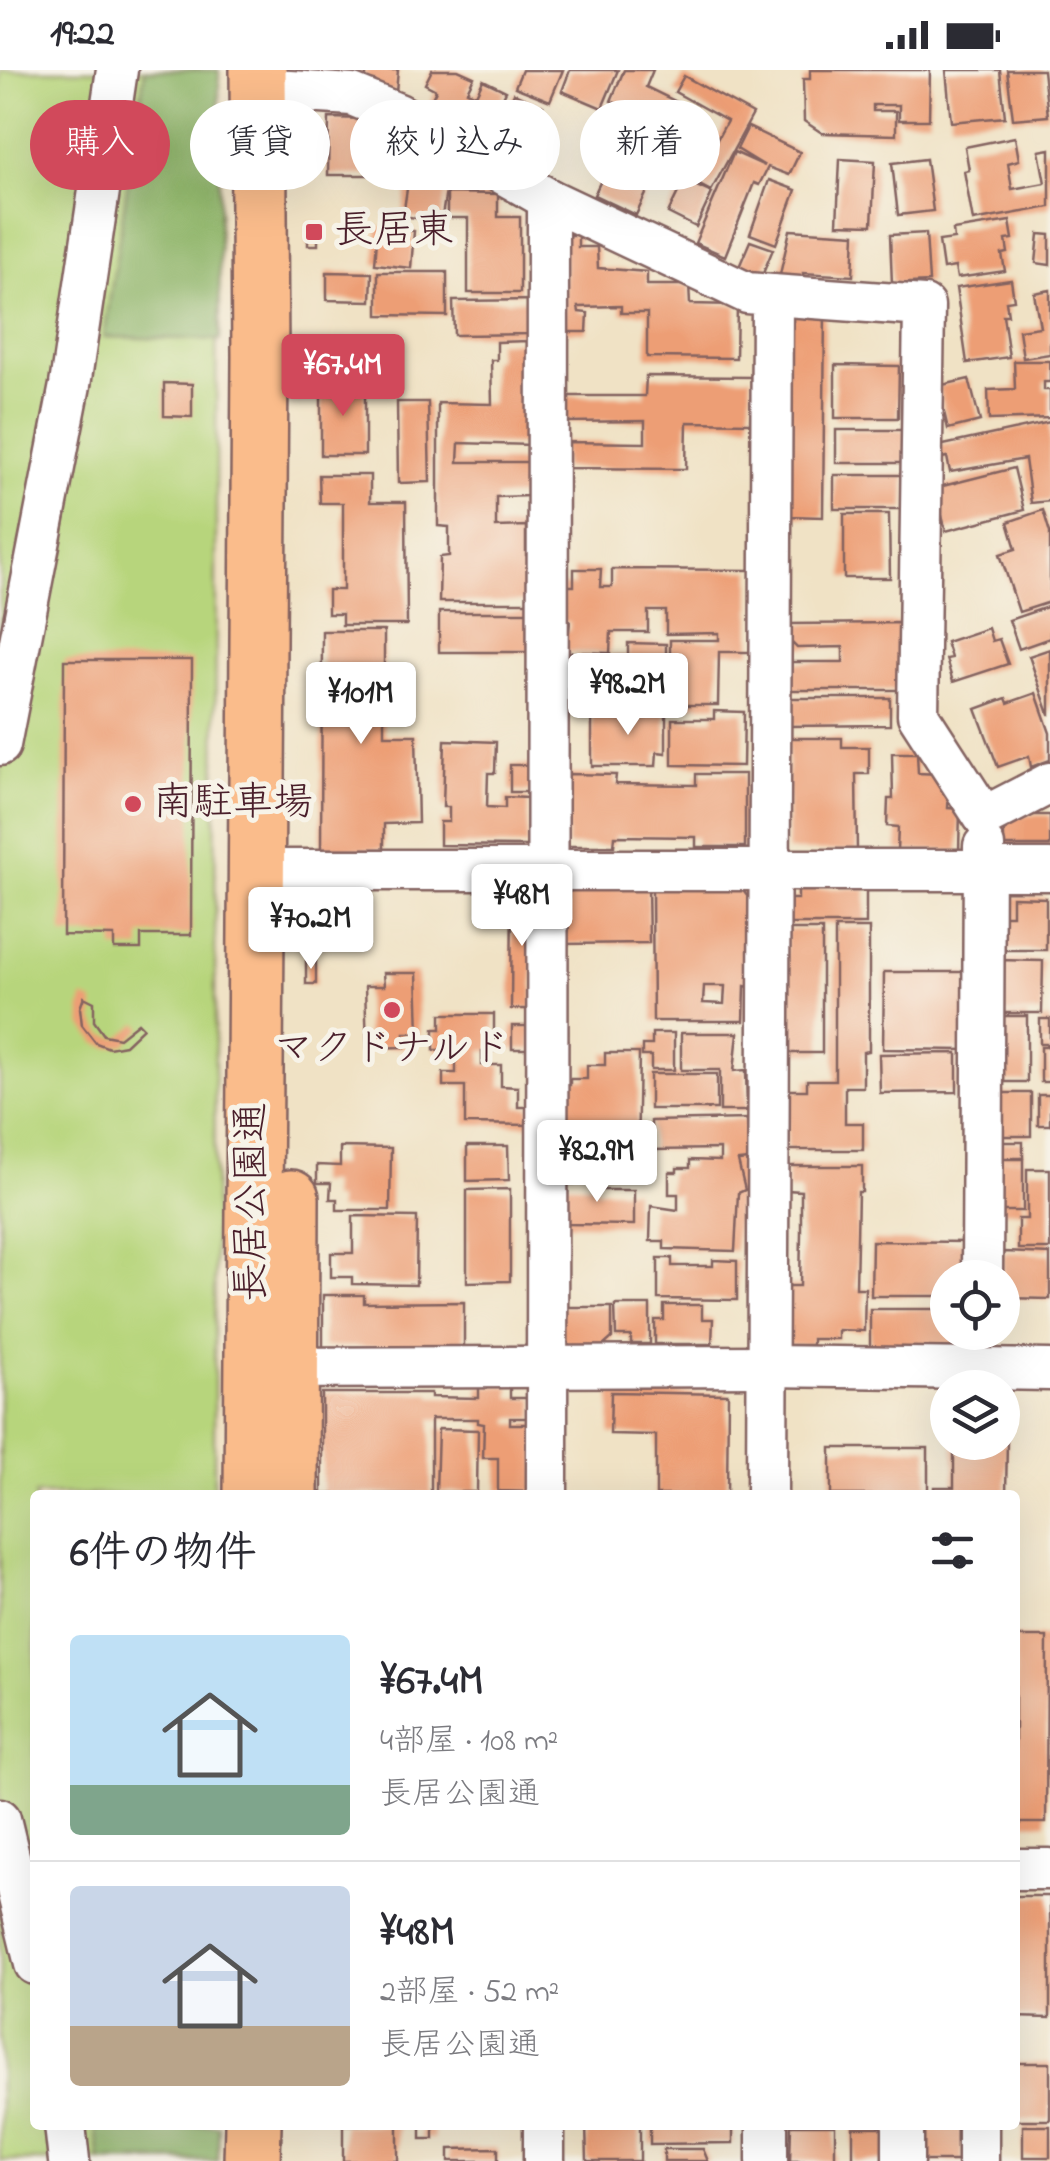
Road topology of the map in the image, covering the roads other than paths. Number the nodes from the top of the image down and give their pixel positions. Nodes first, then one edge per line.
1 (117, 70) edge
2 (276, 80) edge
3 (548, 198) junction
4 (772, 295) junction
5 (0, 746) edge
6 (1050, 783) edge
7 (984, 817) junction
8 (273, 869) junction
9 (547, 869) junction
10 (983, 870) junction
11 (1050, 870) edge
12 (771, 872) junction
13 (982, 1260) edge
14 (982, 1351) edge
15 (549, 1366) junction
16 (768, 1366) junction
17 (272, 1368) junction
18 (1050, 1370) edge
19 (253, 1490) edge
20 (289, 1490) edge
21 (547, 1490) edge
22 (767, 1490) edge
23 (0, 1819) edge
24 (1020, 1869) edge
25 (1050, 1869) edge
26 (30, 1943) edge
27 (66, 2130) edge
28 (253, 2130) edge
29 (286, 2130) edge
30 (544, 2130) edge
31 (767, 2130) edge
32 (903, 2130) edge
33 (978, 2130) edge
34 (70, 2161) edge
35 (252, 2161) edge
36 (287, 2161) edge
37 (544, 2161) edge
38 (767, 2161) edge
39 (902, 2161) edge
40 (978, 2161) edge

1 - 5 street
2 - 3 street
2 - 8 highway, 長居公園通
3 - 4 street
3 - 9 street
4 - 7 street
4 - 12 street
6 - 7 street
7 - 10 street
8 - 9 street
8 - 17 highway, 長居公園通
9 - 12 street
9 - 15 street
10 - 11 street
10 - 12 street
10 - 13 street
12 - 16 street
14 - 16 street
14 - 18 street
15 - 16 street
15 - 17 street
15 - 21 street
16 - 22 street
17 - 19 highway, 長居公園通
17 - 20 highway, 長居公園通
23 - 26 street
24 - 25 street
27 - 34 street
28 - 35 highway
29 - 36 highway
30 - 37 street
31 - 38 street
32 - 39 street
33 - 40 street

